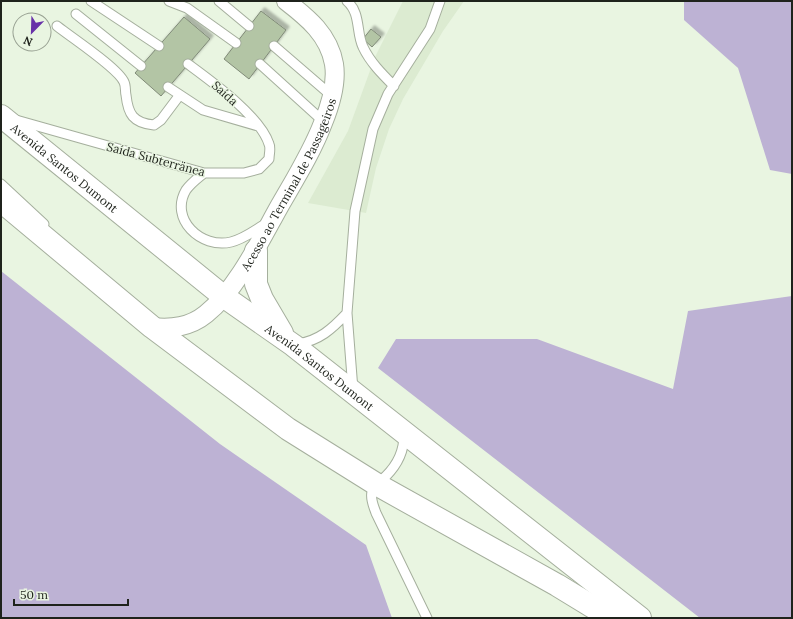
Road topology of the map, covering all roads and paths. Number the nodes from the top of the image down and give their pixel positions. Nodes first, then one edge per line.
1 (91, 1) edge
2 (169, 1) edge
3 (219, 1) edge
4 (286, 1) edge
5 (347, 1) edge
6 (440, 1) edge
7 (76, 14) dead end
8 (58, 26) dead end
9 (249, 26) dead end
10 (236, 43) dead end
11 (159, 46) dead end
12 (274, 46) dead end
13 (188, 64) dead end
14 (260, 64) dead end
15 (141, 66) dead end
16 (394, 86) junction
17 (168, 87) dead end
18 (179, 96) junction
19 (332, 96) junction
20 (1, 116) edge
21 (324, 122) junction
22 (259, 126) junction
23 (204, 173) junction
24 (1, 184) edge
25 (1, 201) edge
26 (272, 220) junction
27 (58, 248) junction
28 (256, 251) junction
29 (223, 296) junction
30 (347, 314) junction
31 (152, 327) junction
32 (290, 343) junction
33 (353, 392) junction
34 (404, 433) junction
35 (376, 484) junction
36 (427, 618) edge
37 (611, 618) edge
38 (640, 618) edge

1 - 11 lane
2 - 10 lane
3 - 9 lane
4 - 19 street, Acesso ao Terminal de Passageiros
5 - 16 lane
6 - 16 lane
7 - 15 lane
8 - 18 lane
12 - 19 lane
13 - 22 lane, Saída
14 - 21 lane
16 - 30 lane
17 - 18 lane
18 - 22 lane
19 - 21 street, Acesso ao Terminal de Passageiros
20 - 23 lane, Saída Subterränea
20 - 29 main road, Avenida Santos Dumont
21 - 26 street, Acesso ao Terminal de Passageiros
22 - 23 lane, Saída Subterränea
23 - 26 lane
24 - 27 lane
25 - 27 main road
26 - 28 street, Acesso ao Terminal de Passageiros
27 - 31 main road
28 - 29 street, Acesso ao Terminal de Passageiros
28 - 32 main road
29 - 31 street, Acesso ao Terminal de Passageiros
29 - 32 main road, Avenida Santos Dumont
30 - 32 lane
30 - 33 lane
31 - 35 main road
32 - 33 main road, Avenida Santos Dumont
33 - 34 main road, Avenida Santos Dumont
34 - 35 lane
34 - 38 main road, Avenida Santos Dumont
35 - 36 lane
35 - 37 main road

